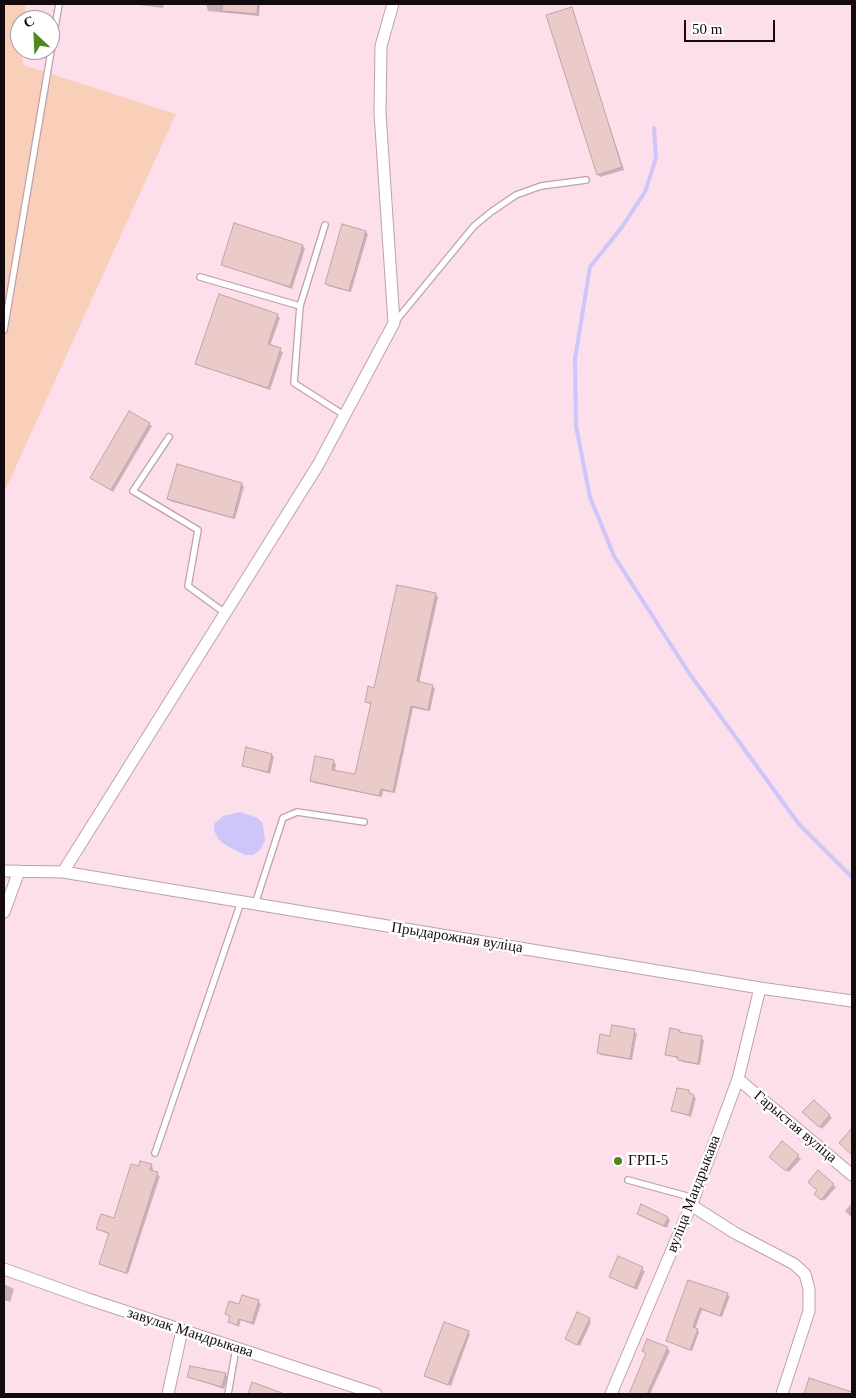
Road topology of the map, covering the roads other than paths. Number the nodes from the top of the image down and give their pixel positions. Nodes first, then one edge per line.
1 (59, 4) edge
2 (393, 4) edge
3 (586, 180) dead end
4 (325, 225) dead end
5 (200, 277) dead end
6 (300, 306) junction
7 (394, 323) junction
8 (4, 330) edge
9 (344, 416) junction
10 (169, 437) dead end
11 (225, 613) junction
12 (364, 822) dead end
13 (4, 870) edge
14 (19, 871) junction
15 (62, 872) junction
16 (241, 902) junction
17 (255, 904) junction
18 (4, 912) edge
19 (760, 988) junction
20 (852, 1002) edge
21 (738, 1079) junction
22 (155, 1153) dead end
23 (852, 1175) edge
24 (628, 1180) dead end
25 (693, 1202) junction
26 (4, 1269) edge
27 (182, 1330) junction
28 (236, 1348) junction
29 (168, 1394) edge
30 (228, 1394) edge
31 (376, 1394) edge
32 (611, 1394) edge
33 (782, 1394) edge

1 - 8 lane
2 - 7 street
3 - 7 lane
4 - 6 lane
5 - 6 lane
6 - 9 lane
7 - 9 street
9 - 11 street
10 - 11 lane
11 - 15 street
12 - 17 lane
13 - 14 street, Прыдарожная вуліца
14 - 15 street, Прыдарожная вуліца
14 - 18 street
15 - 16 street, Прыдарожная вуліца
16 - 17 street, Прыдарожная вуліца
16 - 22 lane
17 - 19 street, Прыдарожная вуліца
19 - 20 street, Прыдарожная вуліца
19 - 21 street, вуліца Мандрыкава
21 - 23 street, Гарыстая вуліца
21 - 25 street, вуліца Мандрыкава
24 - 25 lane
25 - 32 street, вуліца Мандрыкава
25 - 33 street
26 - 27 street, завулак Мандрыкава
27 - 28 street, завулак Мандрыкава
27 - 29 street
28 - 30 lane
28 - 31 street, завулак Мандрыкава

